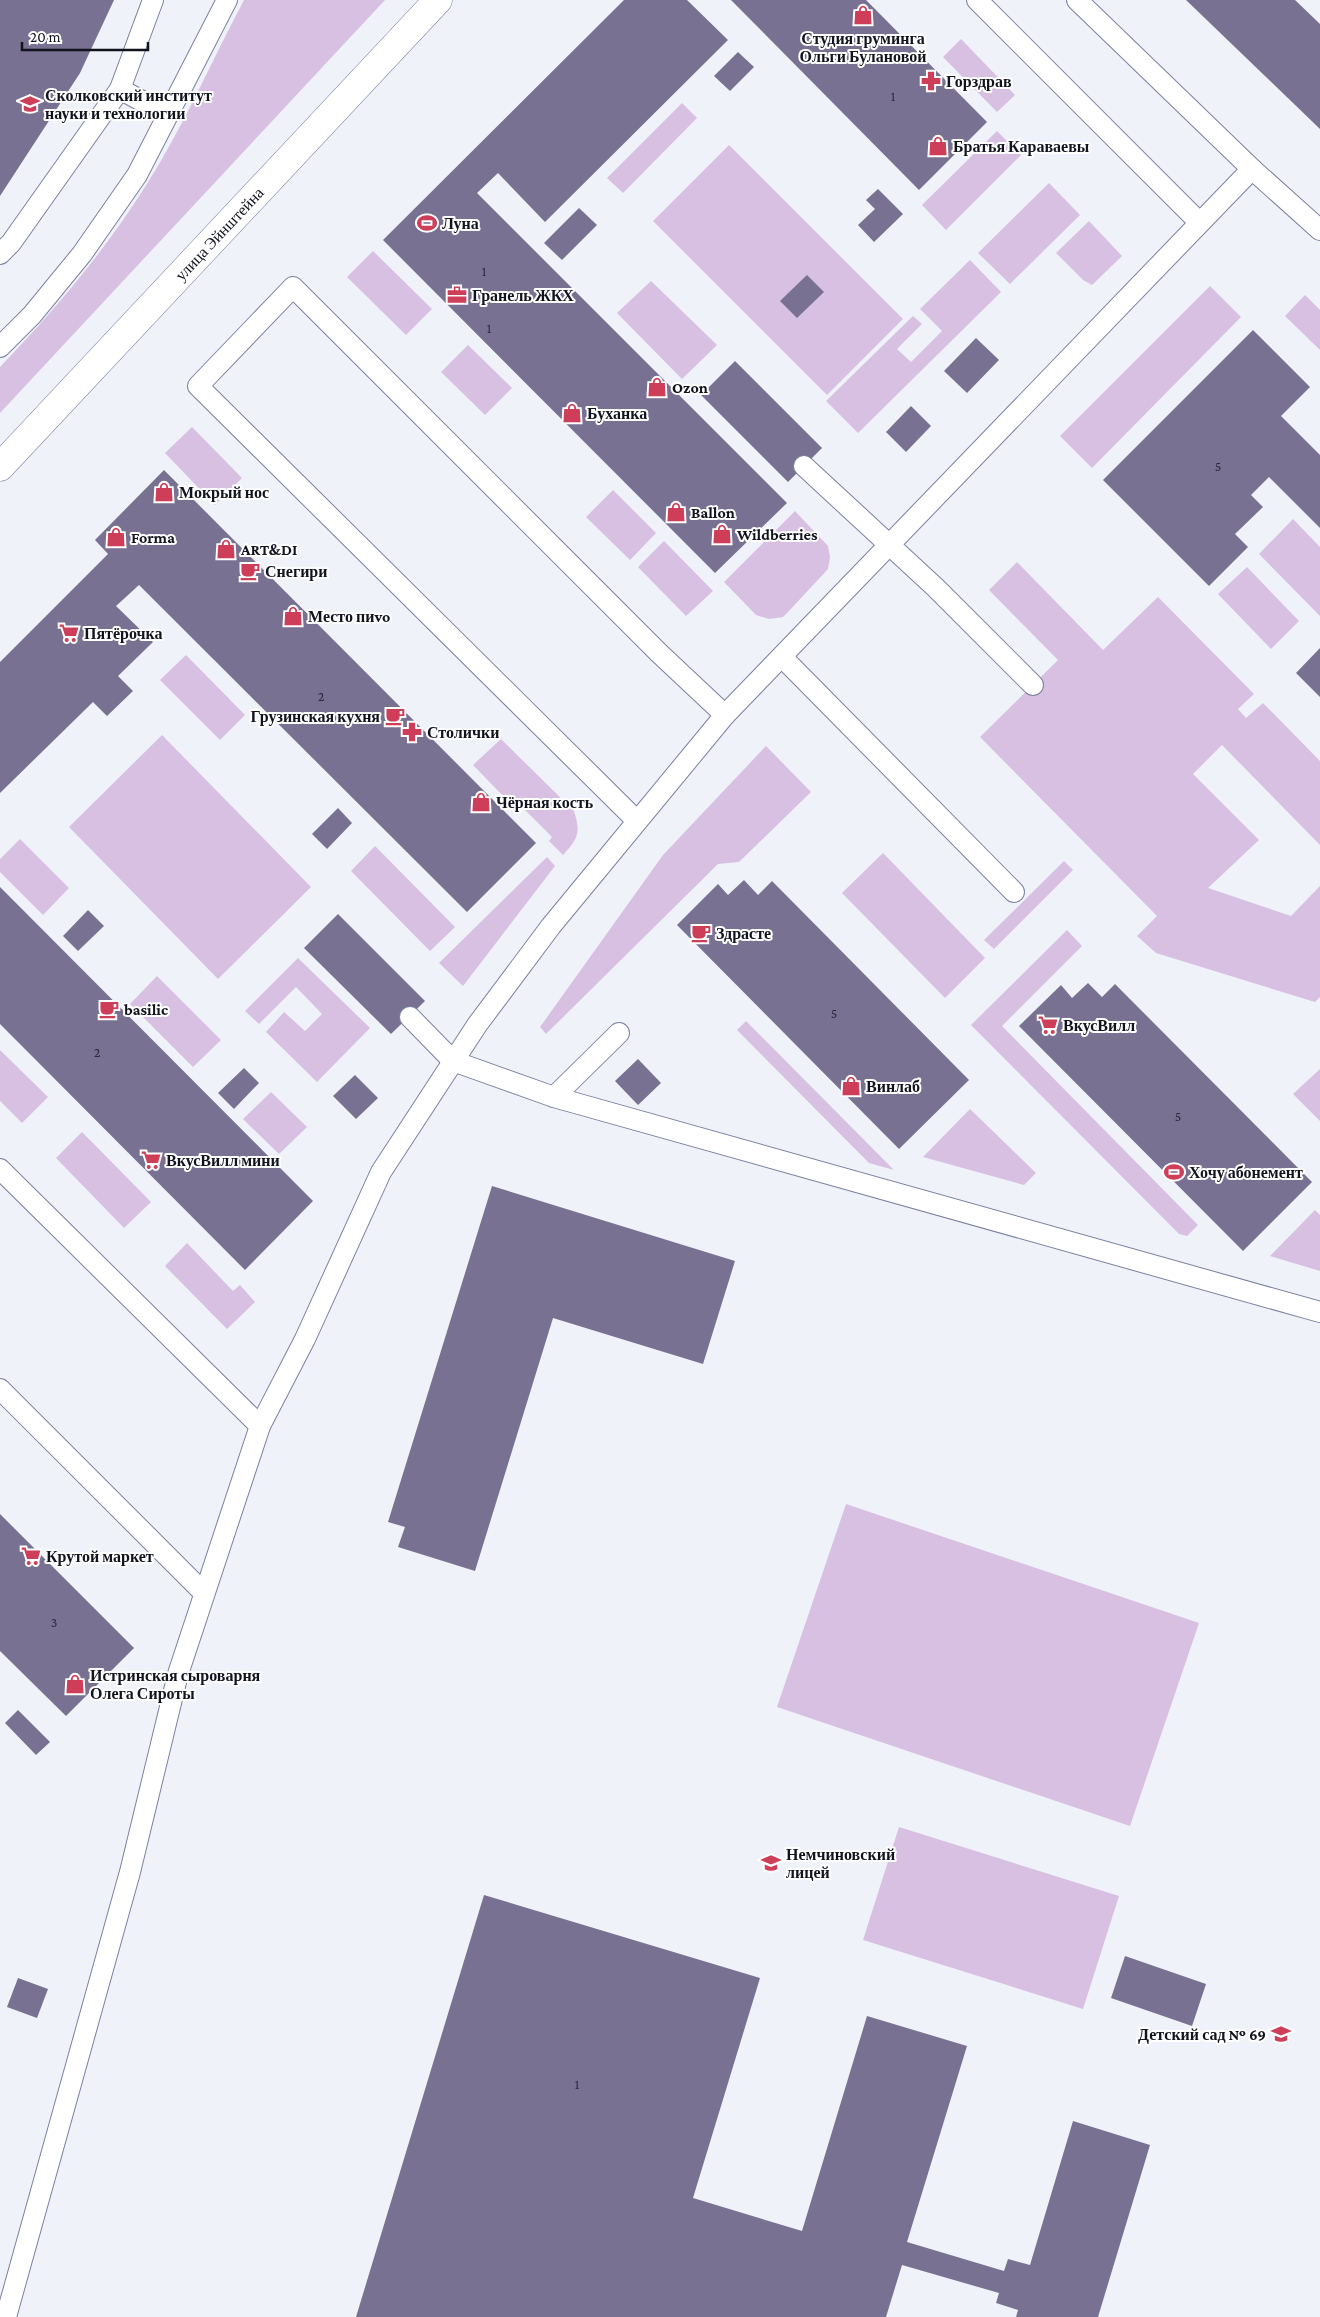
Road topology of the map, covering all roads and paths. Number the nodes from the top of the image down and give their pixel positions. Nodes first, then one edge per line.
1 (153, 0) edge
2 (227, 0) edge
3 (438, 0) edge
4 (977, 0) edge
5 (1077, 0) edge
6 (120, 89) junction
7 (167, 115) junction
8 (1252, 168) junction
9 (1199, 222) junction
10 (1320, 230) edge
11 (0, 254) edge
12 (0, 347) edge
13 (804, 466) dead end
14 (0, 467) edge
15 (889, 544) junction
16 (782, 657) junction
17 (1033, 685) dead end
18 (726, 715) junction
19 (637, 821) junction
20 (1014, 892) dead end
21 (410, 1017) dead end
22 (619, 1034) dead end
23 (453, 1061) junction
24 (554, 1097) junction
25 (0, 1168) edge
26 (1320, 1312) edge
27 (0, 1389) edge
28 (260, 1426) junction
29 (204, 1593) junction
30 (5, 2309) edge

1 - 6 lane
2 - 7 lane
3 - 14 street, улица Эйнштейна
4 - 9 lane
5 - 8 lane
6 - 7 lane
6 - 11 lane
7 - 12 lane
8 - 9 lane
8 - 10 lane
9 - 15 lane
13 - 15 lane
15 - 16 lane
15 - 17 lane
16 - 18 lane
16 - 20 lane
18 - 19 lane
18 - 19 lane
19 - 23 lane
21 - 23 lane
22 - 24 lane
23 - 24 lane
23 - 28 lane
24 - 26 lane
25 - 28 lane
27 - 29 lane
28 - 29 lane
29 - 30 lane

